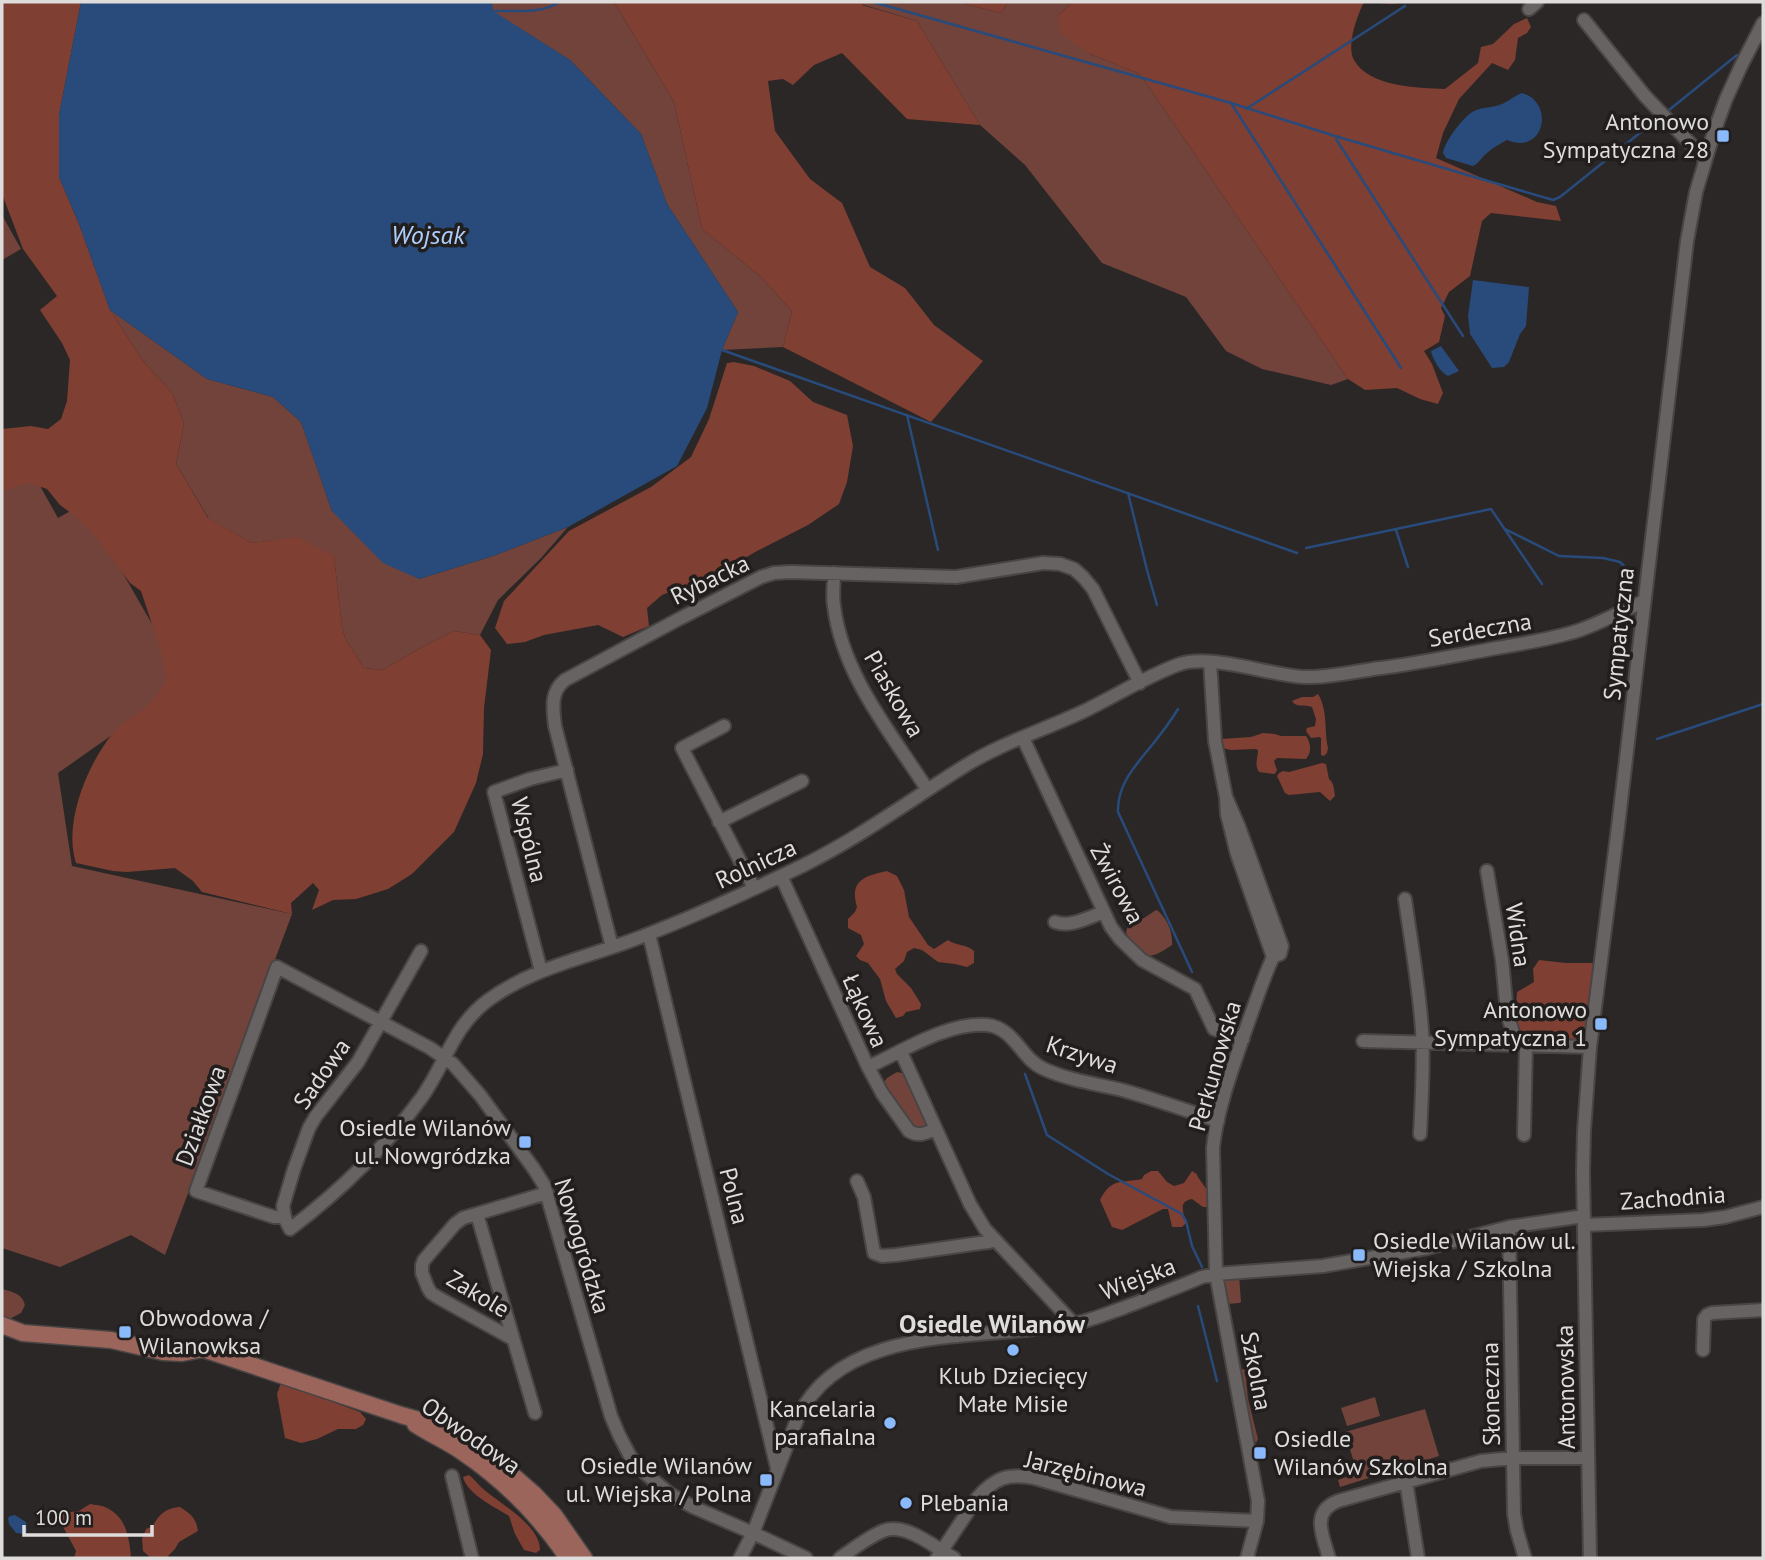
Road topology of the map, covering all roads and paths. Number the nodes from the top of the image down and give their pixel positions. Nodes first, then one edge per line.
1 (1584, 20) dead end
2 (1763, 23) edge
3 (1705, 159) junction
4 (834, 573) junction
5 (1644, 601) junction
6 (1210, 662) junction
7 (1316, 676) joint
8 (1140, 683) junction
9 (724, 726) dead end
10 (1023, 738) junction
11 (567, 770) junction
12 (802, 781) dead end
13 (927, 789) junction
14 (719, 822) junction
15 (1487, 871) dead end
16 (781, 876) junction
17 (754, 888) junction
18 (1405, 899) dead end
19 (1104, 912) junction
20 (1055, 922) dead end
21 (649, 934) junction
22 (612, 947) junction
23 (421, 951) dead end
24 (277, 967) joint
25 (541, 971) junction
26 (381, 1022) junction
27 (1243, 1039) junction
28 (1363, 1041) dead end
29 (1422, 1043) junction
30 (1520, 1046) junction
31 (1590, 1047) junction
32 (901, 1052) junction
33 (444, 1057) junction
34 (868, 1067) junction
35 (1218, 1121) junction
36 (936, 1129) junction
37 (1420, 1134) dead end
38 (1524, 1135) dead end
39 (857, 1181) dead end
40 (547, 1193) junction
41 (1763, 1207) edge
42 (477, 1214) junction
43 (1584, 1220) junction
44 (288, 1223) junction
45 (1509, 1227) junction
46 (994, 1239) junction
47 (1216, 1274) junction
48 (1763, 1310) edge
49 (1074, 1324) junction
50 (2, 1325) edge
51 (513, 1339) junction
52 (1703, 1350) dead end
53 (534, 1413) dead end
54 (401, 1415) junction
55 (1513, 1458) junction
56 (1588, 1458) junction
57 (778, 1469) junction
58 (452, 1476) dead end
59 (1406, 1482) junction
60 (1257, 1521) junction
61 (753, 1533) junction
62 (939, 1555) edge
63 (472, 1558) edge
64 (569, 1558) edge
65 (584, 1558) edge
66 (740, 1558) edge
67 (806, 1558) edge
68 (840, 1558) edge
69 (954, 1558) edge
70 (1247, 1558) edge
71 (1329, 1558) edge
72 (1418, 1558) edge
73 (1525, 1558) edge
74 (1590, 1558) edge

1 - 3 street
2 - 3 street, Sympatyczna
3 - 5 street, Sympatyczna
4 - 8 street, Rybacka
4 - 11 street, Rybacka
4 - 13 street, Piaskowa
5 - 7 street, Serdeczna
5 - 31 street, Sympatyczna
6 - 7 street, Rolnicza
6 - 8 street, Rolnicza
6 - 27 street, Perkunowska
8 - 10 street, Rolnicza
9 - 14 street
10 - 13 street, Rolnicza
10 - 19 street, Żwirowa
11 - 22 street, Rybacka
11 - 25 street, Wspólna
12 - 14 street
13 - 16 street, Rolnicza
14 - 17 street
15 - 30 street, Widna
16 - 17 street, Rolnicza
16 - 34 street, Łąkowa
17 - 21 street, Rolnicza
18 - 29 street
19 - 20 street
19 - 27 street, Żwirowa
21 - 22 street, Rolnicza
21 - 57 street, Polna
22 - 25 street, Rolnicza
23 - 26 street, Sadowa
24 - 26 street, Nowogródzka
24 - 44 street, Działkowa
25 - 33 street, Rolnicza
26 - 33 street, Nowogródzka
26 - 44 street, Sadowa
27 - 35 street, Perkunowska
28 - 29 street
29 - 30 street
29 - 37 street
30 - 31 street
30 - 38 street, Widna
31 - 43 street, Sympatyczna
32 - 34 street, Krzywa
32 - 35 street, Krzywa
32 - 36 street, Łąkowa
33 - 40 street, Nowogródzka
33 - 44 street, Rolnicza
34 - 36 street, Łąkowa
35 - 47 street, Perkunowska
36 - 46 street, Łąkowa
39 - 46 street
40 - 42 street, Zakole
40 - 61 street, Nowogródzka
41 - 43 street, Zachodnia
42 - 51 street
42 - 51 street, Zakole
43 - 45 street, Wiejska
43 - 56 street, Antonowska
45 - 47 street, Wiejska
45 - 55 street, Słoneczna
46 - 49 street, Łąkowa
47 - 49 street, Wiejska
47 - 60 street, Szkolna
48 - 52 street
49 - 57 street, Wiejska
50 - 54 main road, Obwodowa
51 - 53 street
54 - 64 main road, Obwodowa
54 - 65 main road, Obwodowa
55 - 56 street
55 - 59 street
55 - 73 street, Słoneczna
56 - 74 street, Antonowska
57 - 61 street, Wiejska
58 - 63 street
59 - 71 street
59 - 72 street
60 - 62 street, Jarzębinowa
60 - 70 street, Szkolna
61 - 66 street, Wiejska
61 - 67 street, Nowogródzka
62 - 68 street
62 - 69 street

